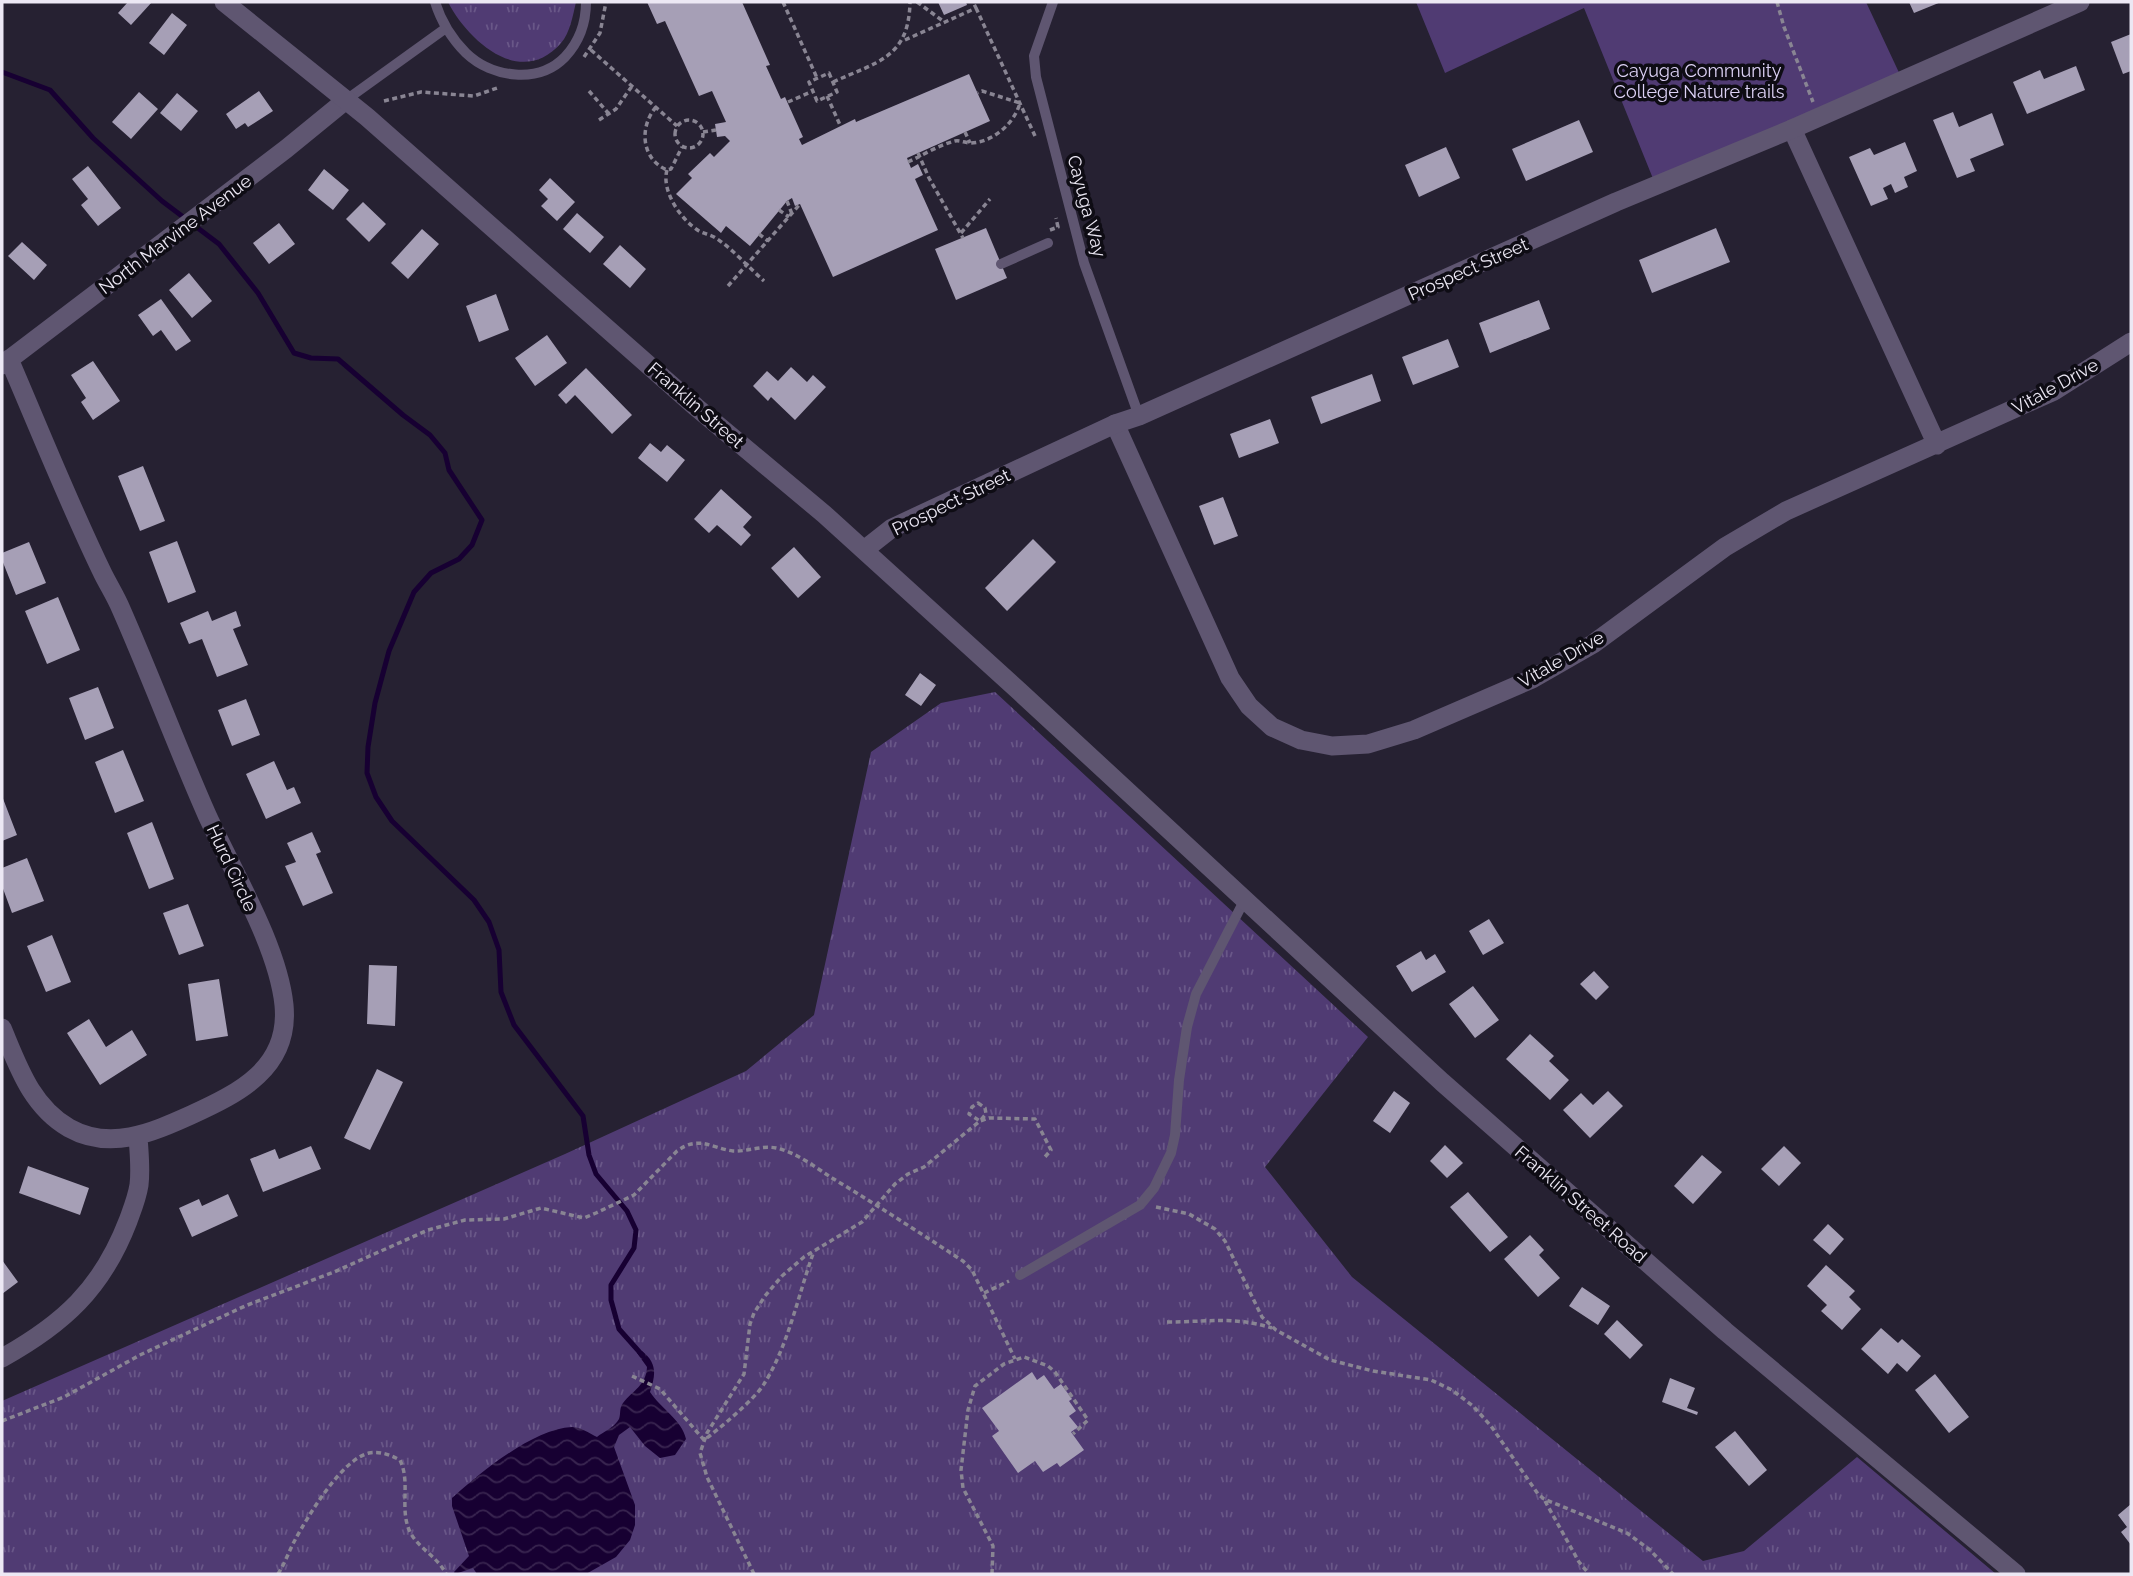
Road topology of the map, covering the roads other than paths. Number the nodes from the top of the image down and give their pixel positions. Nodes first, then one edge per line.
1 (224, 2) edge
2 (435, 2) edge
3 (586, 2) edge
4 (1053, 2) edge
5 (2080, 2) edge
6 (446, 28) junction
7 (346, 100) junction
8 (1793, 129) junction
9 (1048, 243) dead end
10 (1001, 264) dead end
11 (2131, 342) edge
12 (5, 362) edge
13 (1139, 416) junction
14 (1115, 424) junction
15 (1937, 445) junction
16 (864, 550) junction
17 (1159, 820) joint
18 (1245, 900) junction
19 (2, 1028) edge
20 (138, 1136) junction
21 (1020, 1275) road end
22 (2, 1358) edge
23 (2016, 1574) edge

1 - 7 street, Franklin Street
2 - 6 lane
3 - 6 lane
4 - 13 lane, Cayuga Way
5 - 8 street, Prospect Street
6 - 7 lane
7 - 12 street, North Marvine Avenue
7 - 16 street, Franklin Street
8 - 13 street, Prospect Street
8 - 15 street
9 - 10 lane
11 - 15 street, Vitale Drive
12 - 20 street, Hurd Circle
13 - 14 street, Prospect Street
14 - 15 street, Vitale Drive
14 - 16 street, Prospect Street
16 - 17 street, Franklin Street
17 - 18 street, Franklin Street Road
18 - 21 lane
18 - 23 street, Franklin Street Road
19 - 20 street, Hurd Circle
20 - 22 street

